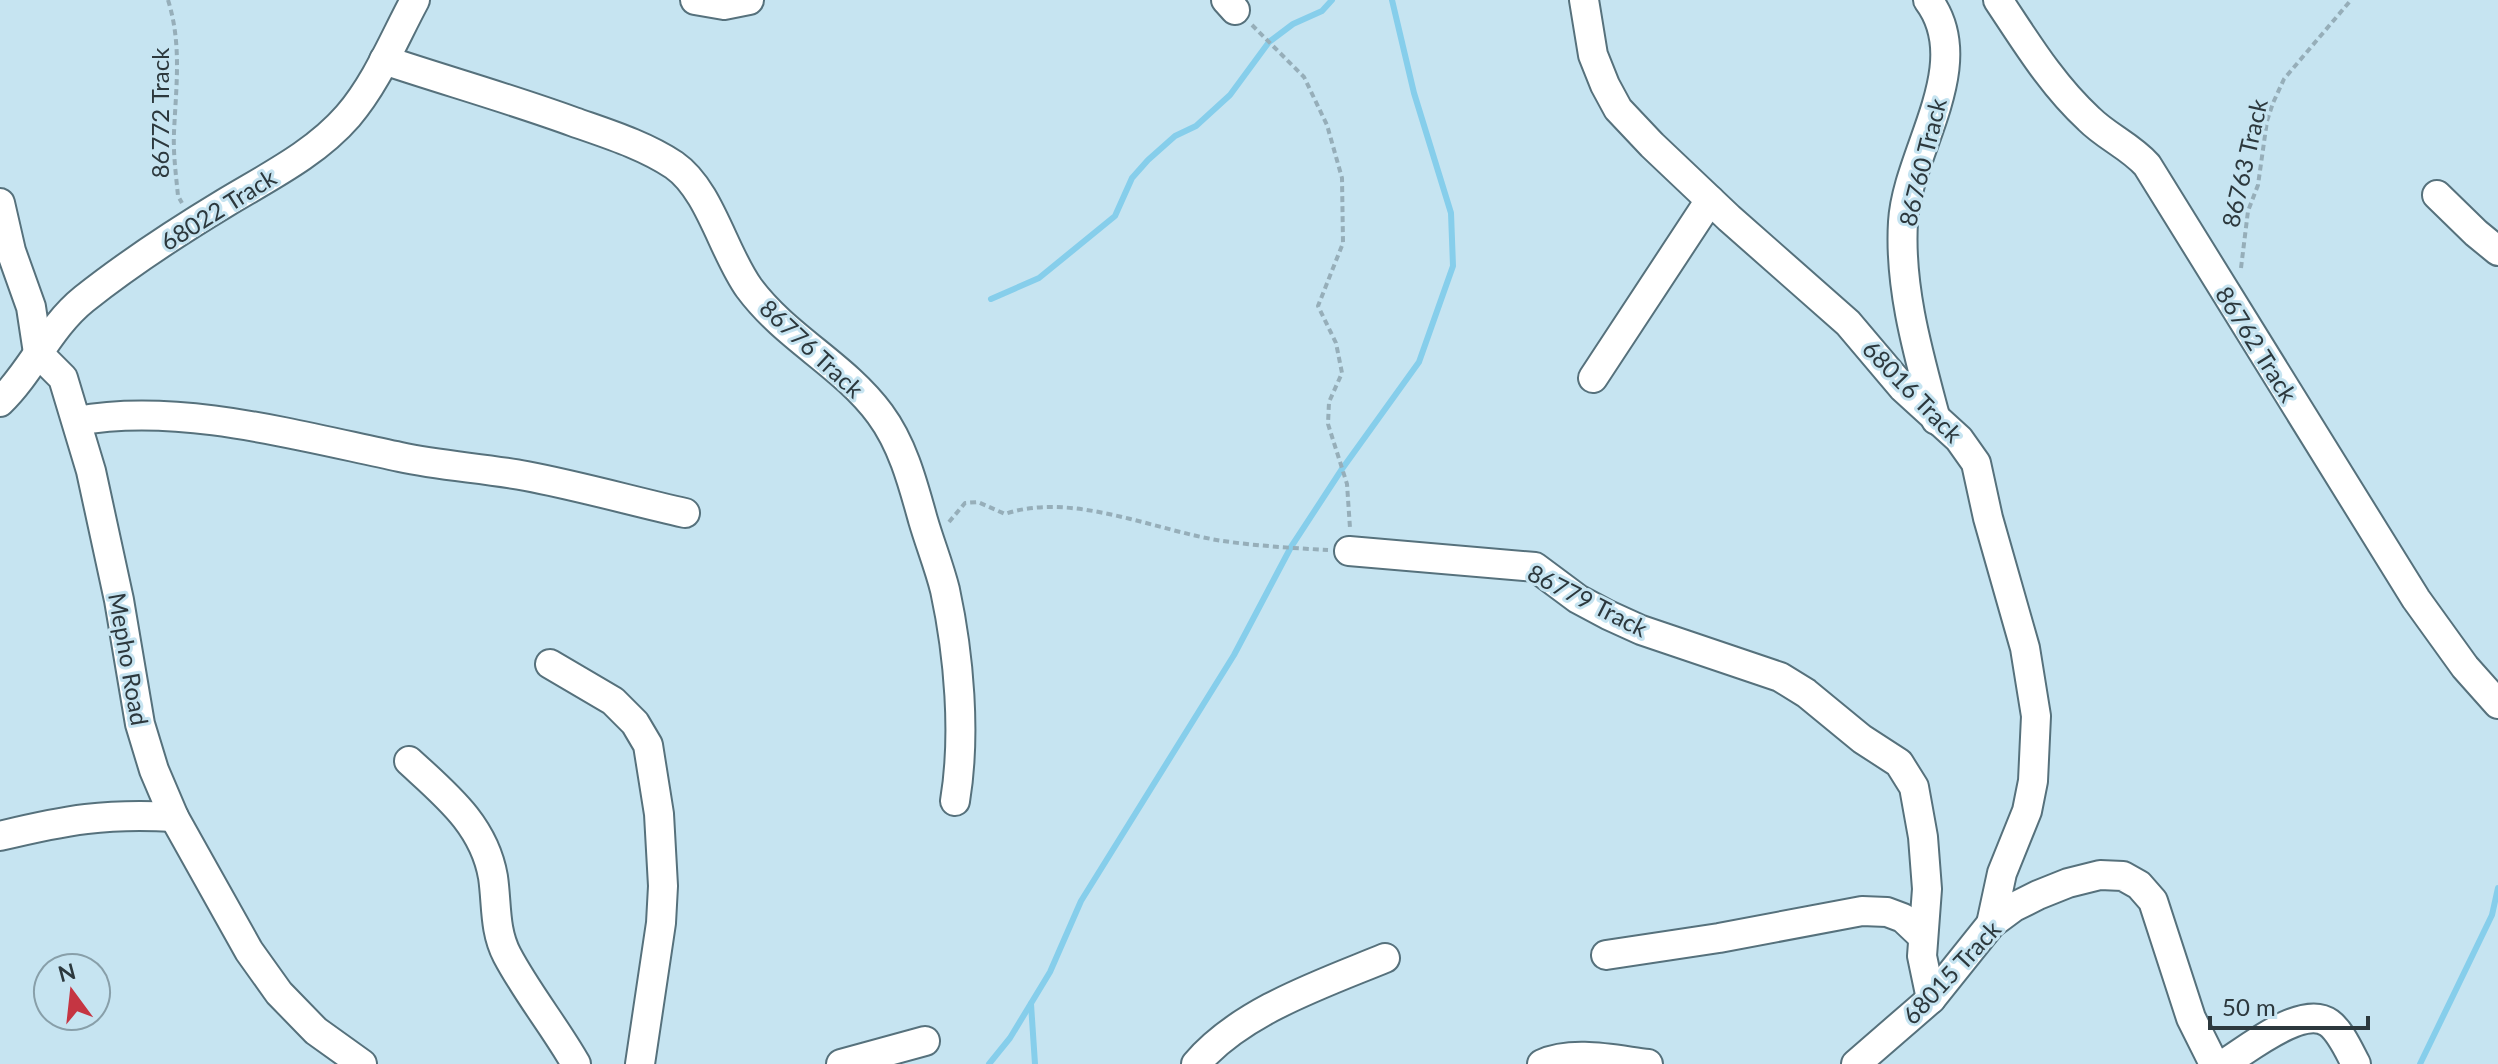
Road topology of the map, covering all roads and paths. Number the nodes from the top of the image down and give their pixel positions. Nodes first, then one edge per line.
1 (168, 0) edge
2 (415, 0) edge
3 (695, 0) edge
4 (749, 0) edge
5 (1584, 0) edge
6 (1928, 0) edge
7 (1998, 0) edge
8 (2351, 0) edge
9 (1231, 5) edge
10 (384, 60) junction
11 (2437, 195) dead end
12 (1710, 200) junction
13 (0, 203) edge
14 (191, 224) junction
15 (2498, 251) edge
16 (2240, 272) dead end
17 (38, 353) junction
18 (1593, 378) dead end
19 (0, 402) edge
20 (77, 421) junction
21 (1936, 421) junction
22 (685, 513) dead end
23 (932, 547) junction
24 (1349, 551) junction
25 (550, 664) dead end
26 (2498, 704) edge
27 (409, 761) dead end
28 (955, 801) dead end
29 (174, 817) junction
30 (0, 836) edge
31 (1991, 924) junction
32 (1922, 936) junction
33 (1606, 955) dead end
34 (1385, 958) dead end
35 (1931, 999) junction
36 (925, 1041) dead end
37 (362, 1064) edge
38 (576, 1064) edge
39 (640, 1064) edge
40 (841, 1064) edge
41 (1196, 1064) edge
42 (1542, 1064) edge
43 (1648, 1064) edge
44 (1857, 1064) edge
45 (2214, 1064) edge
46 (2224, 1064) edge
47 (2356, 1064) edge

1 - 14 path, 86772 Track
2 - 10 street, 68022 Track
3 - 4 street
5 - 12 street, 68016 Track
6 - 21 street, 86760 Track
7 - 26 street, 86762 Track
8 - 16 path, 86763 Track
9 - 24 path
10 - 14 street, 68022 Track
10 - 23 street, 86776 Track
11 - 15 street
12 - 18 street
12 - 21 street, 68016 Track
13 - 17 street
14 - 17 street, 68022 Track
17 - 19 street, 68022 Track
17 - 20 street, Mepho Road
20 - 22 street
20 - 29 street, Mepho Road
21 - 31 street, 68016 Track
23 - 24 path
23 - 28 street, 86776 Track
24 - 32 street, 86779 Track
25 - 39 street
27 - 38 street
29 - 30 street
29 - 37 street, Mepho Road
31 - 35 street, 68015 Track
31 - 45 street, 68015 Track
32 - 33 street
32 - 35 street, 86779 Track
34 - 41 street
35 - 44 street, 68015 Track
36 - 40 street
42 - 43 street
46 - 47 street

